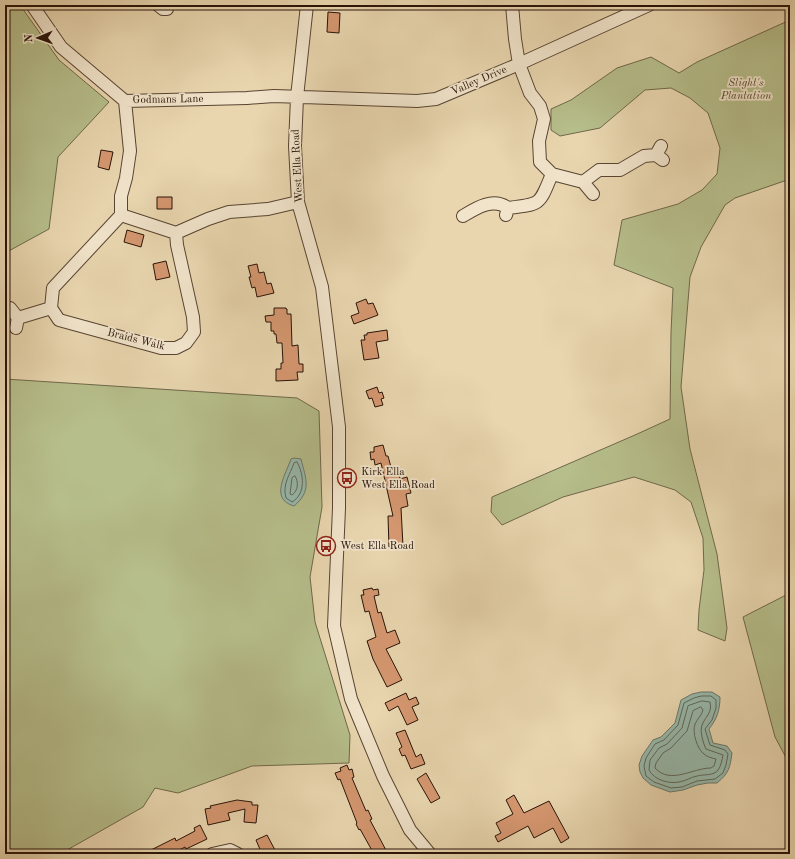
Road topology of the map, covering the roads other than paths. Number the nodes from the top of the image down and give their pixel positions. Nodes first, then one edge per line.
1 (32, 5) edge
2 (307, 5) edge
3 (512, 5) edge
4 (649, 5) edge
5 (519, 64) junction
6 (297, 97) junction
7 (125, 101) junction
8 (660, 154) dead end
9 (552, 174) junction
10 (583, 182) junction
11 (593, 194) dead end
12 (298, 202) junction
13 (121, 215) junction
14 (463, 216) dead end
15 (176, 233) junction
16 (10, 308) dead end
17 (50, 308) junction
18 (212, 854) edge
19 (238, 854) edge
20 (430, 854) edge

1 - 7 street, Godmans Lane
2 - 6 street, West Ella Road
3 - 5 street
4 - 5 street, Valley Drive
5 - 6 street, Valley Drive
5 - 9 street
6 - 7 street, Godmans Lane
6 - 12 street, West Ella Road
7 - 13 street
8 - 10 street
9 - 10 street
9 - 14 street
10 - 11 street
12 - 15 street
12 - 20 street, West Ella Road
13 - 15 street
13 - 17 street
15 - 17 street, Braids Walk
16 - 17 street
18 - 19 street

